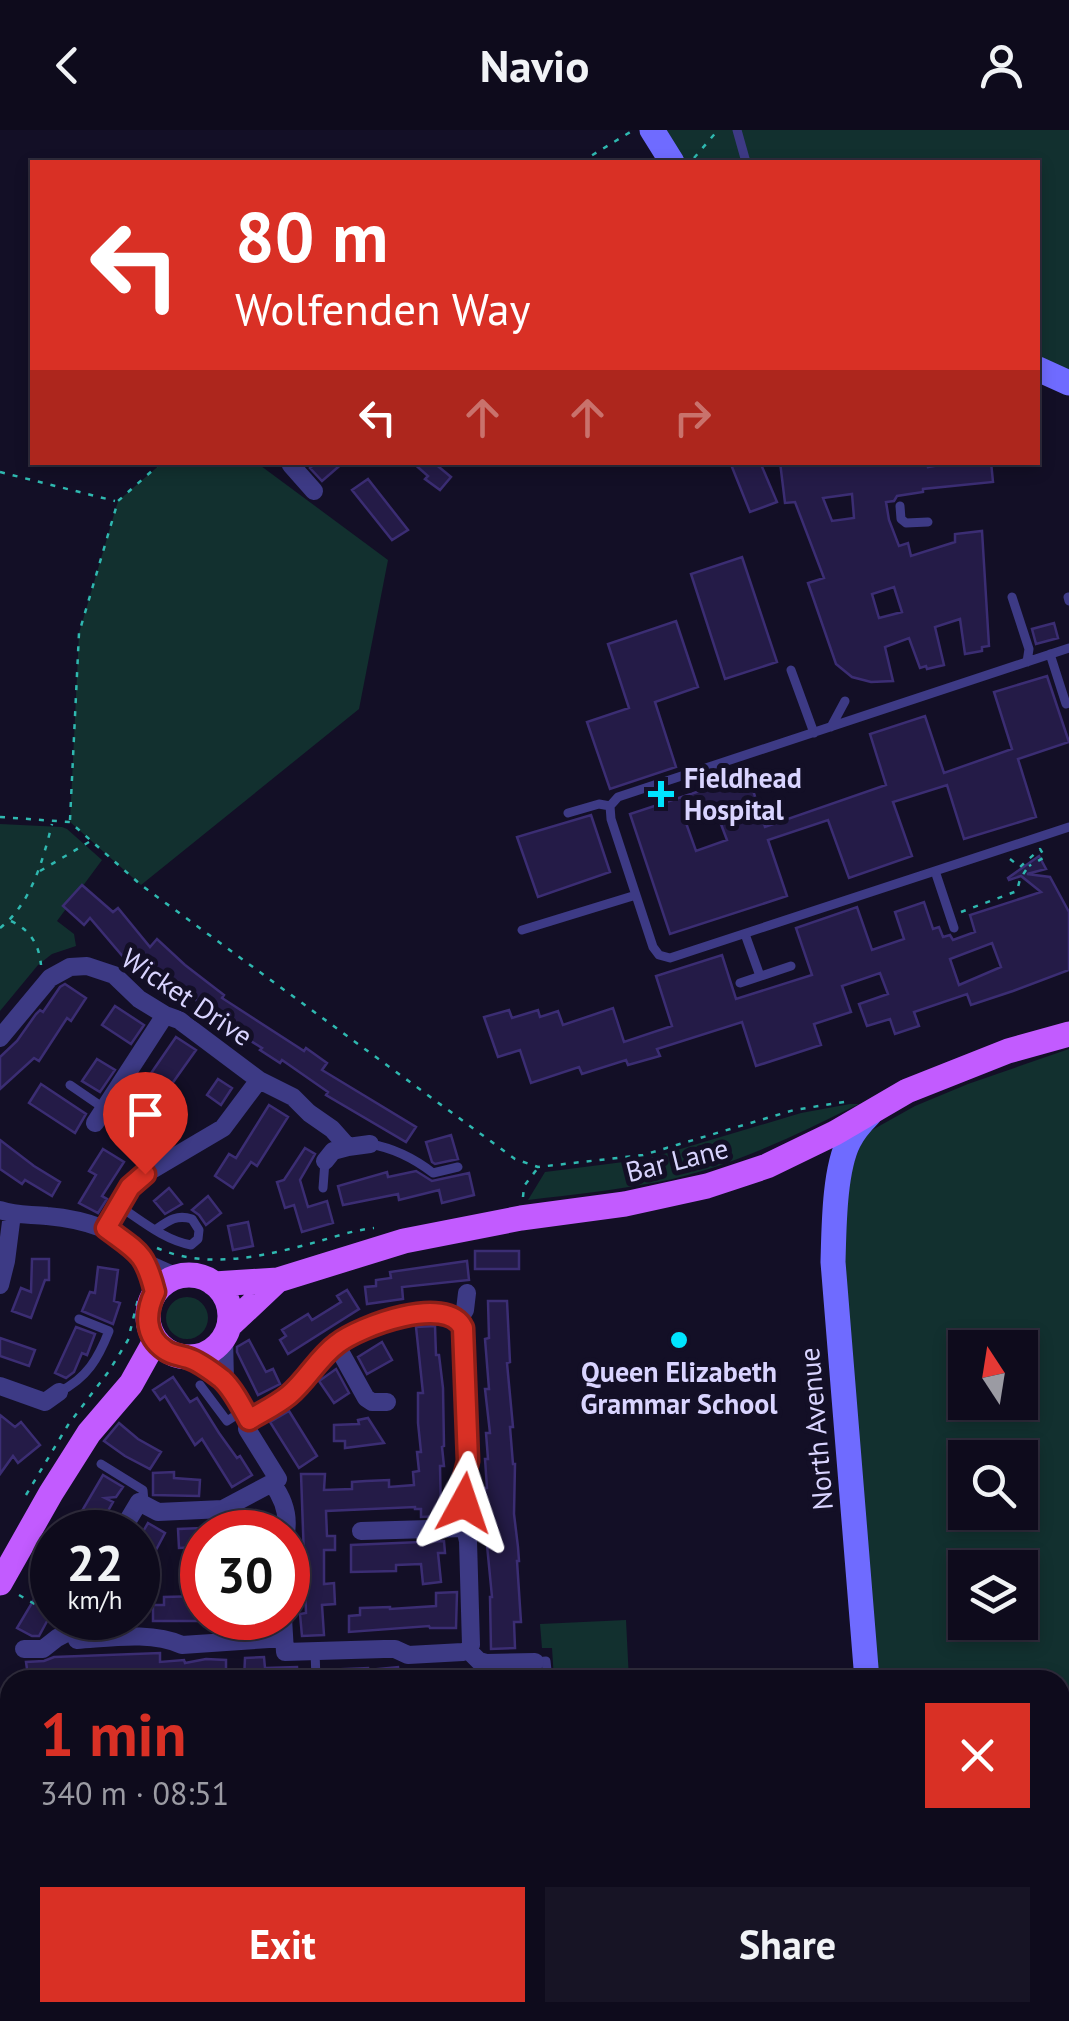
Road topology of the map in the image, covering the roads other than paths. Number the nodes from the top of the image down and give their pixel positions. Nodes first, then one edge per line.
1 (652, 130) edge
2 (737, 130) edge
3 (671, 160) edge
4 (745, 160) edge
5 (1040, 370) edge
6 (1069, 384) edge
7 (291, 465) edge
8 (314, 491) dead end
9 (900, 506) dead end
10 (928, 522) dead end
11 (1012, 597) dead end
12 (1069, 648) edge
13 (1050, 654) junction
14 (1027, 662) junction
15 (791, 670) dead end
16 (844, 701) dead end
17 (1069, 703) edge
18 (832, 727) junction
19 (814, 732) junction
20 (610, 806) junction
21 (568, 813) dead end
22 (1069, 827) edge
23 (934, 871) junction
24 (636, 895) junction
25 (954, 928) dead end
26 (522, 930) dead end
27 (745, 934) junction
28 (791, 966) dead end
29 (760, 976) junction
30 (740, 983) dead end
31 (165, 1015) junction
32 (1069, 1034) edge
33 (0, 1038) edge
34 (258, 1080) junction
35 (70, 1085) dead end
36 (876, 1109) junction
37 (100, 1116) joint
38 (370, 1144) joint
39 (814, 1144) junction
40 (348, 1148) junction
41 (325, 1161) joint
42 (458, 1167) dead end
43 (840, 1174) junction
44 (323, 1188) dead end
45 (118, 1206) junction
46 (6, 1212) edge
47 (106, 1228) junction
48 (155, 1230) junction
49 (278, 1280) junction
50 (214, 1284) junction
51 (0, 1285) edge
52 (166, 1285) junction
53 (467, 1293) dead end
54 (79, 1319) dead end
55 (459, 1319) junction
56 (226, 1332) junction
57 (155, 1341) junction
58 (336, 1344) junction
59 (183, 1357) junction
60 (224, 1381) junction
61 (131, 1384) junction
62 (200, 1385) dead end
63 (0, 1386) edge
64 (60, 1392) joint
65 (387, 1402) dead end
66 (246, 1415) junction
67 (101, 1464) dead end
68 (272, 1484) junction
69 (144, 1505) junction
70 (134, 1510) edge
71 (285, 1510) edge
72 (464, 1528) junction
73 (361, 1532) dead end
74 (9, 1589) edge
75 (160, 1638) edge
76 (55, 1640) edge
77 (255, 1640) edge
78 (284, 1640) edge
79 (24, 1649) dead end
80 (468, 1650) junction
81 (315, 1651) junction
82 (535, 1662) joint
83 (316, 1670) edge
84 (547, 1670) edge
85 (866, 1670) edge

1 - 3 street
2 - 4 lane
5 - 6 street
7 - 8 street
9 - 10 lane
11 - 14 lane
12 - 13 lane
13 - 14 lane
13 - 17 lane
14 - 18 lane
15 - 19 lane
16 - 18 lane
18 - 19 lane
19 - 20 lane
20 - 21 lane
20 - 24 lane
22 - 23 lane
23 - 25 lane
23 - 27 lane
24 - 26 lane
24 - 27 lane
27 - 29 lane
28 - 29 lane
29 - 30 lane
31 - 33 street, Wicket Drive
31 - 34 street, Wicket Drive
31 - 37 street
32 - 36 main road, Bar Lane
34 - 40 street, Wicket Drive
34 - 45 street
35 - 37 lane
36 - 39 main road, Bar Lane
36 - 43 street, North Avenue
38 - 40 street
38 - 42 lane
39 - 43 street
39 - 49 main road, Bar Lane
40 - 41 street
41 - 44 lane
43 - 85 street, North Avenue
45 - 47 street
45 - 48 lane
46 - 47 street
46 - 51 street
47 - 52 street
48 - 48 lane
49 - 50 main road, Bar Lane
49 - 56 main road, Bar Lane
50 - 52 main road
50 - 56 main road
52 - 57 main road
53 - 55 street
54 - 64 lane
55 - 58 street
55 - 72 street
56 - 59 main road
56 - 60 street
57 - 59 main road
57 - 61 main road
58 - 65 street
58 - 66 street
59 - 60 street
59 - 61 main road
60 - 66 street
61 - 74 main road
62 - 66 lane
63 - 64 street
66 - 68 street
67 - 69 lane
68 - 69 street
68 - 71 street
69 - 70 street
72 - 73 street
72 - 80 street
75 - 77 street
76 - 79 street
78 - 81 street
80 - 81 street
80 - 82 street
81 - 83 lane
82 - 84 lane

